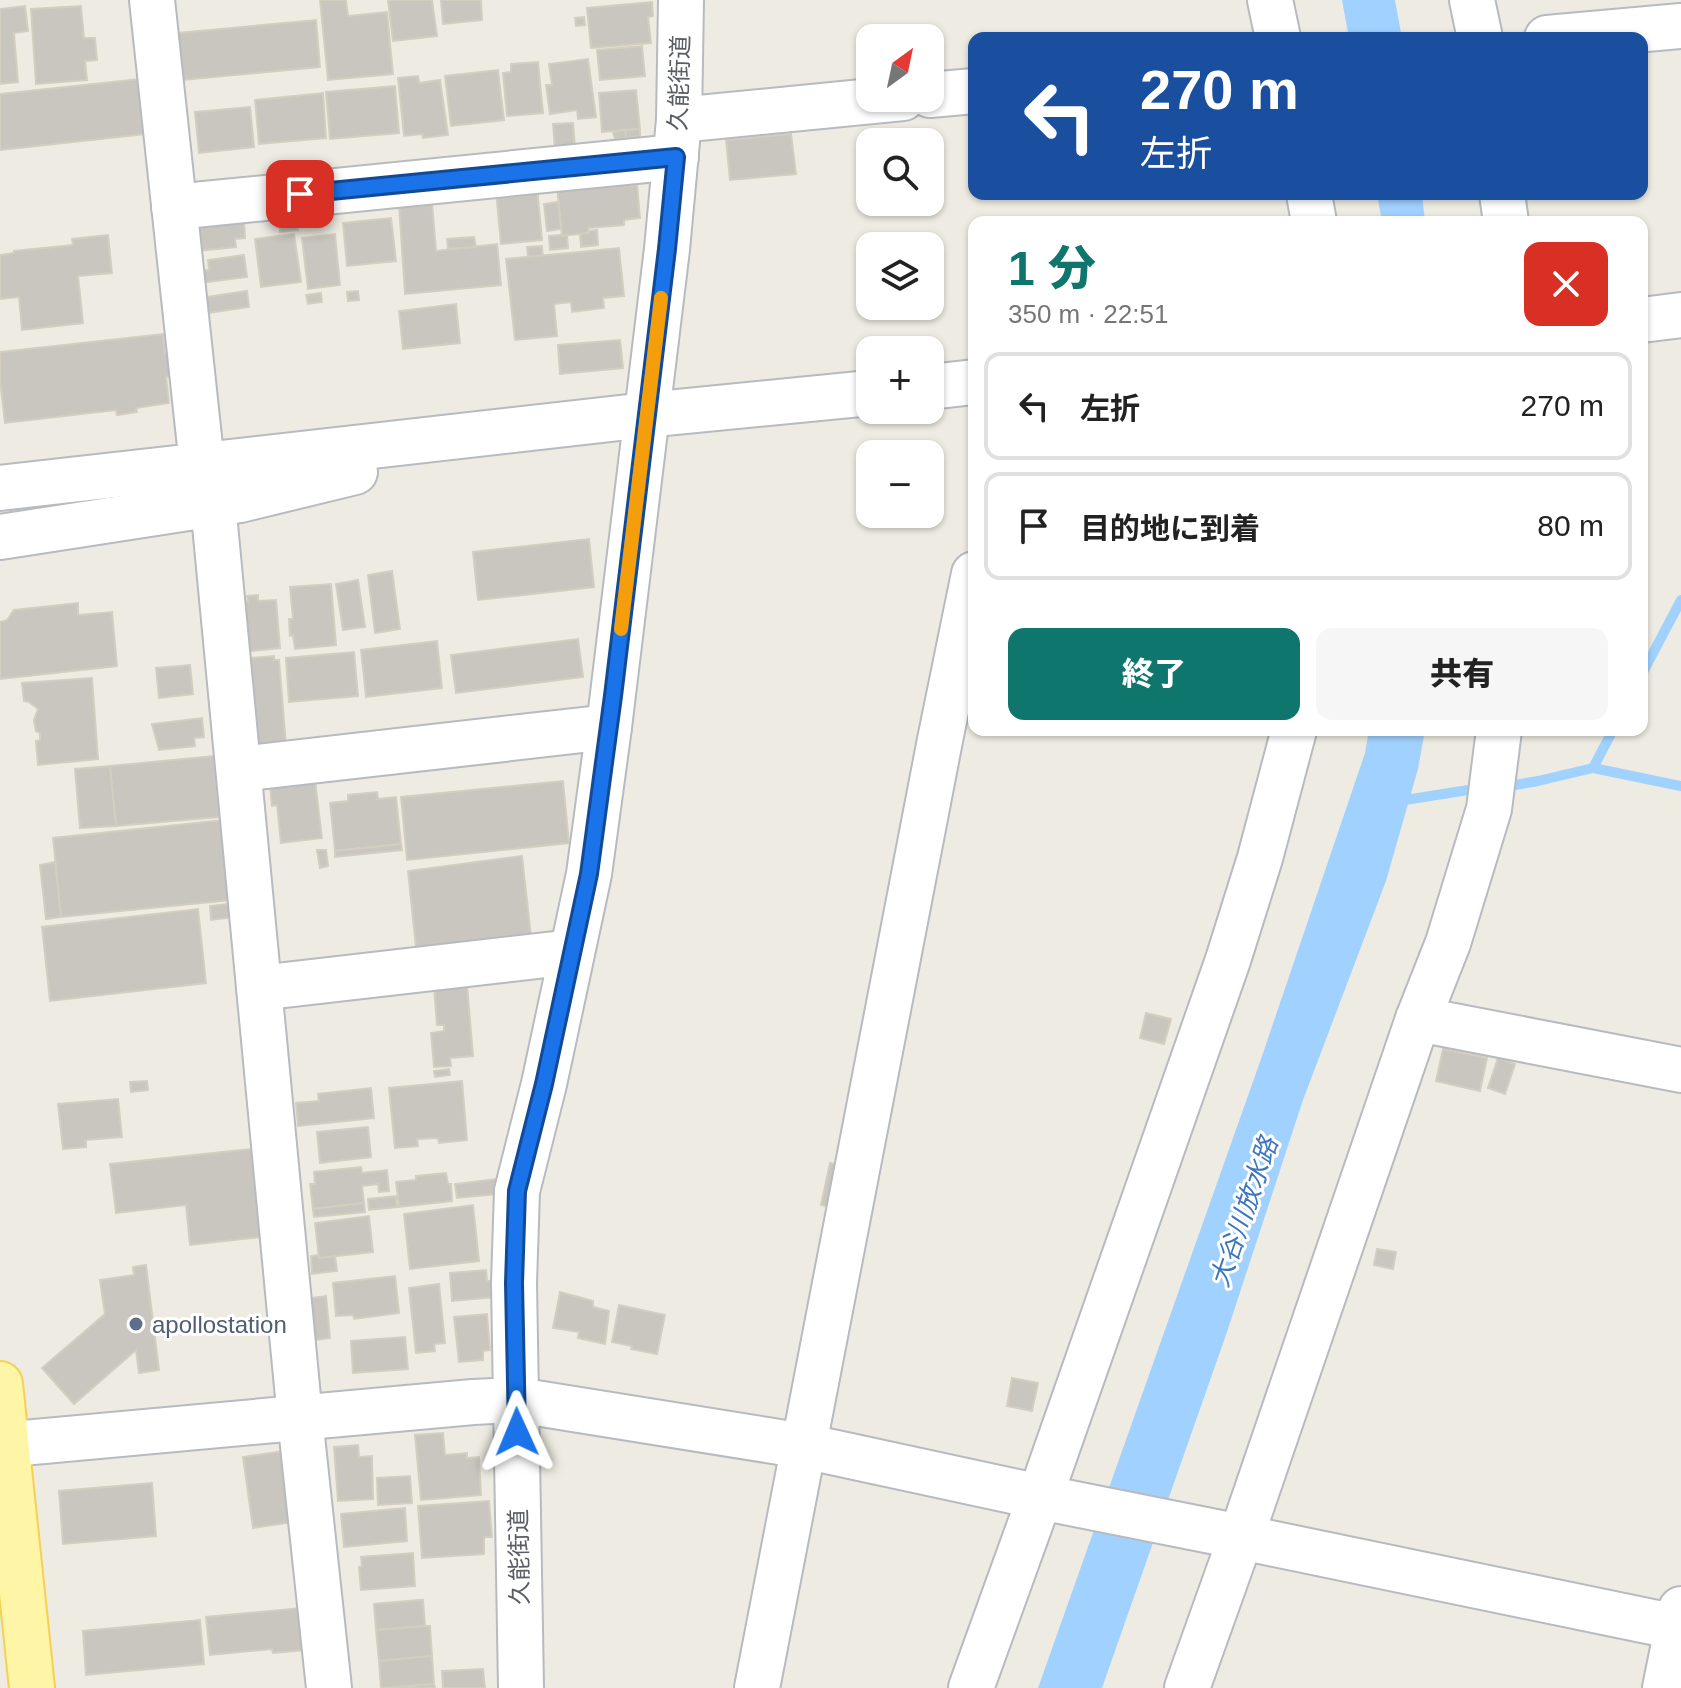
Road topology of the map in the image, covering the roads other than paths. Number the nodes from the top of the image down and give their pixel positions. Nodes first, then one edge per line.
1 (152, 0) edge
2 (681, 0) edge
3 (1270, 0) edge
4 (1472, 0) edge
5 (1681, 26) edge
6 (1277, 32) edge
7 (1479, 32) edge
8 (1614, 32) edge
9 (968, 92) edge
10 (944, 94) edge
11 (856, 106) edge
12 (677, 138) junction
13 (174, 207) junction
14 (1681, 315) edge
15 (1648, 319) edge
16 (968, 383) edge
17 (944, 385) edge
18 (856, 394) edge
19 (646, 415) junction
20 (208, 485) junction
21 (0, 488) edge
22 (0, 537) edge
23 (968, 603) edge
24 (609, 727) junction
25 (1292, 736) edge
26 (1498, 736) edge
27 (239, 769) junction
28 (572, 952) junction
29 (259, 988) junction
30 (1418, 1019) junction
31 (1681, 1070) edge
32 (0, 1384) edge
33 (517, 1400) junction
34 (300, 1418) junction
35 (3, 1444) edge
36 (804, 1446) junction
37 (1040, 1497) junction
38 (1241, 1537) junction
39 (1680, 1622) edge
40 (32, 1688) edge
41 (329, 1688) edge
42 (521, 1688) edge
43 (757, 1688) edge
44 (971, 1688) edge
45 (1187, 1688) edge
46 (1665, 1688) edge

1 - 13 street
2 - 12 street, 久能街道
3 - 6 street
4 - 7 street
5 - 8 street
9 - 10 street
11 - 12 street
12 - 13 street
12 - 19 street, 久能街道
13 - 20 street
14 - 15 street
16 - 17 street
18 - 19 street
19 - 20 street
19 - 24 street, 久能街道
20 - 21 street
20 - 22 street
20 - 27 street
23 - 36 street
24 - 27 street
24 - 28 street, 久能街道
25 - 37 street
26 - 30 street
27 - 29 street
28 - 29 street
28 - 33 street, 久能街道
29 - 34 street
30 - 31 street
30 - 38 street
32 - 35 main road
33 - 34 street
33 - 36 street
33 - 42 street, 久能街道
34 - 35 street
34 - 41 street
35 - 40 main road
36 - 37 street
36 - 43 street
37 - 38 street
37 - 44 street
38 - 39 street
38 - 45 street
39 - 46 street

